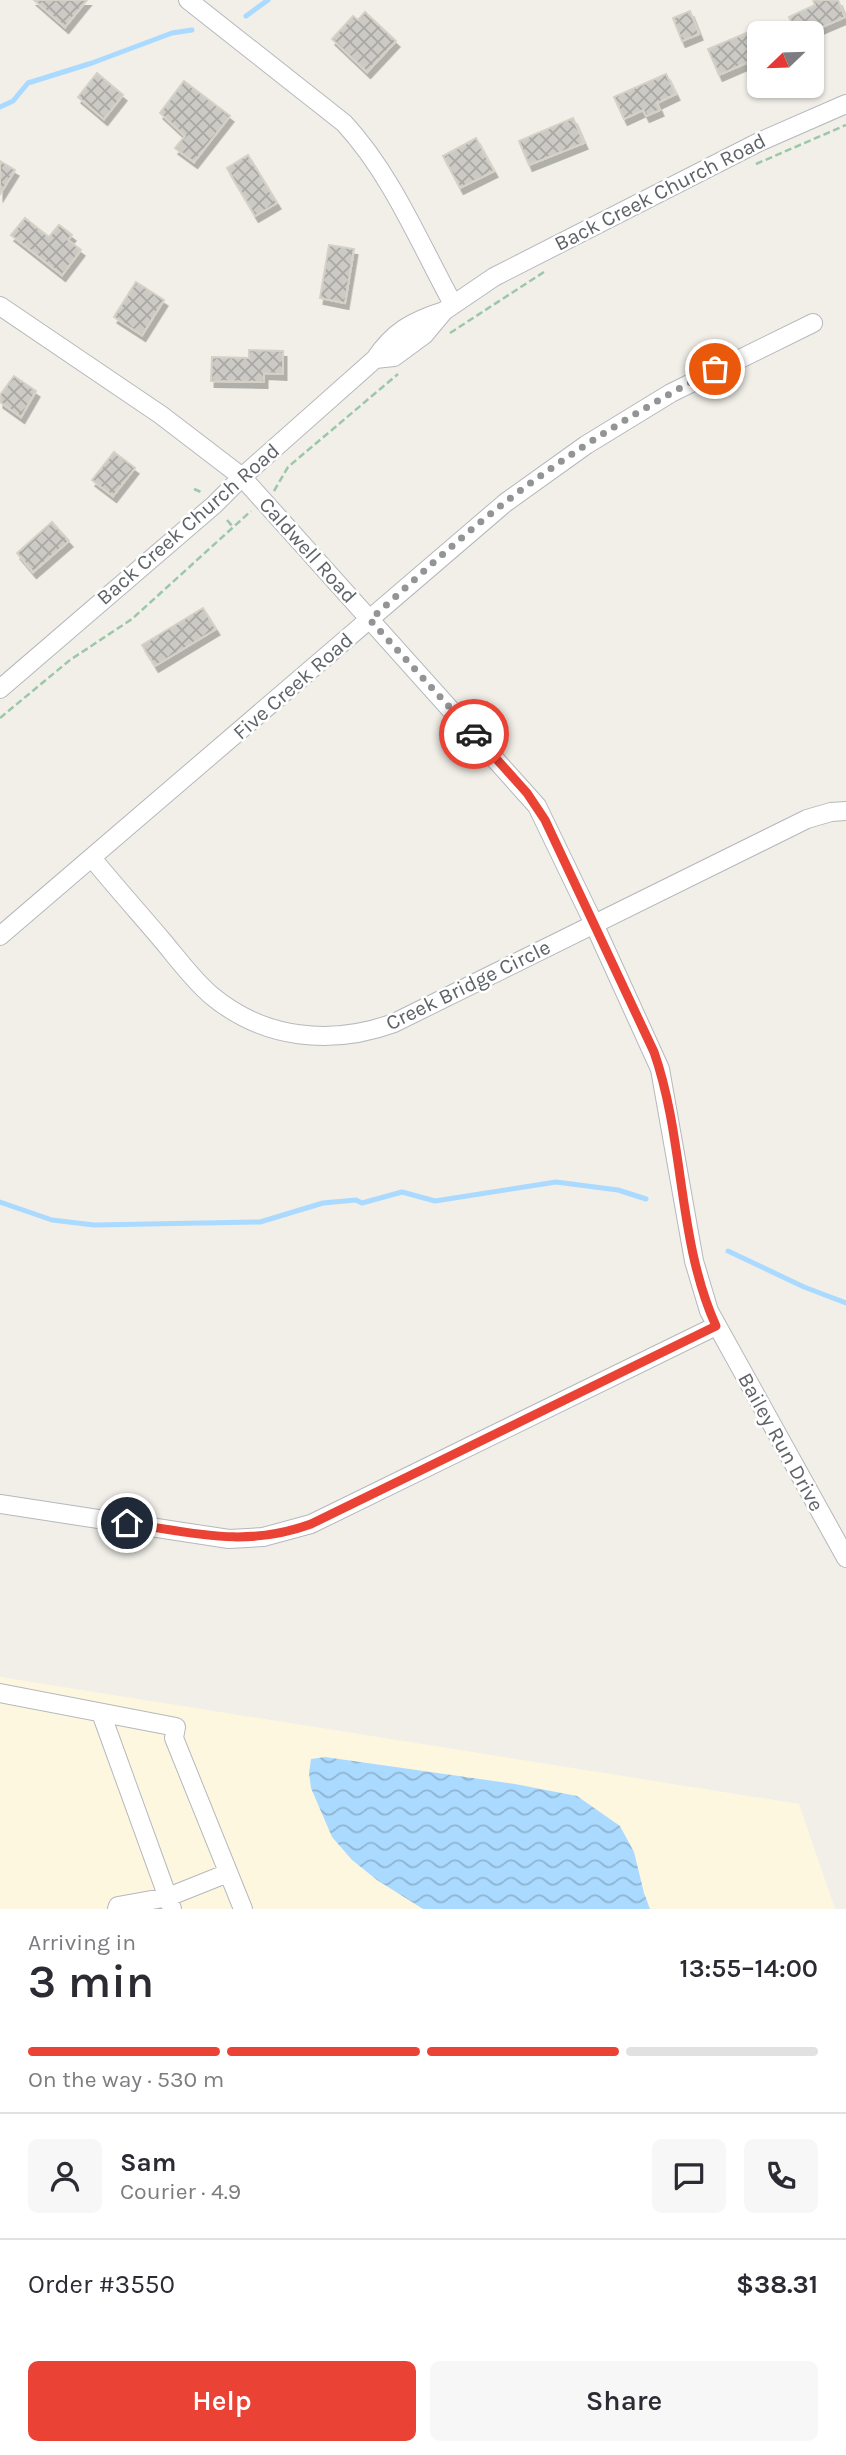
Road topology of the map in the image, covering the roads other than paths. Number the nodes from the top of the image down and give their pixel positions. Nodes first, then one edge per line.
1 (188, 0) edge
2 (846, 104) edge
3 (0, 306) edge
4 (448, 307) junction
5 (813, 323) dead end
6 (242, 477) junction
7 (370, 620) junction
8 (0, 689) edge
9 (846, 811) edge
10 (92, 858) junction
11 (594, 924) junction
12 (0, 936) edge
13 (716, 1326) junction
14 (0, 1504) edge
15 (846, 1558) edge
16 (0, 1693) edge
17 (101, 1713) junction
18 (228, 1873) junction
19 (170, 1903) edge
20 (117, 1909) edge
21 (243, 1909) edge

1 - 4 street
2 - 4 street, Back Creek Church Road
3 - 6 street, Caldwell Road
4 - 6 street, Back Creek Church Road
5 - 7 street, Five Creek Road
6 - 7 street, Caldwell Road
6 - 8 street, Back Creek Church Road
7 - 10 street, Five Creek Road
7 - 11 street, Caldwell Road
9 - 11 street, Creek Bridge Circle
10 - 11 street, Creek Bridge Circle
10 - 12 street, Five Creek Road
11 - 13 street, Caldwell Road
13 - 14 street
13 - 15 street, Bailey Run Drive
16 - 17 street
17 - 18 street
17 - 19 street
18 - 19 street
18 - 21 street
19 - 20 street

